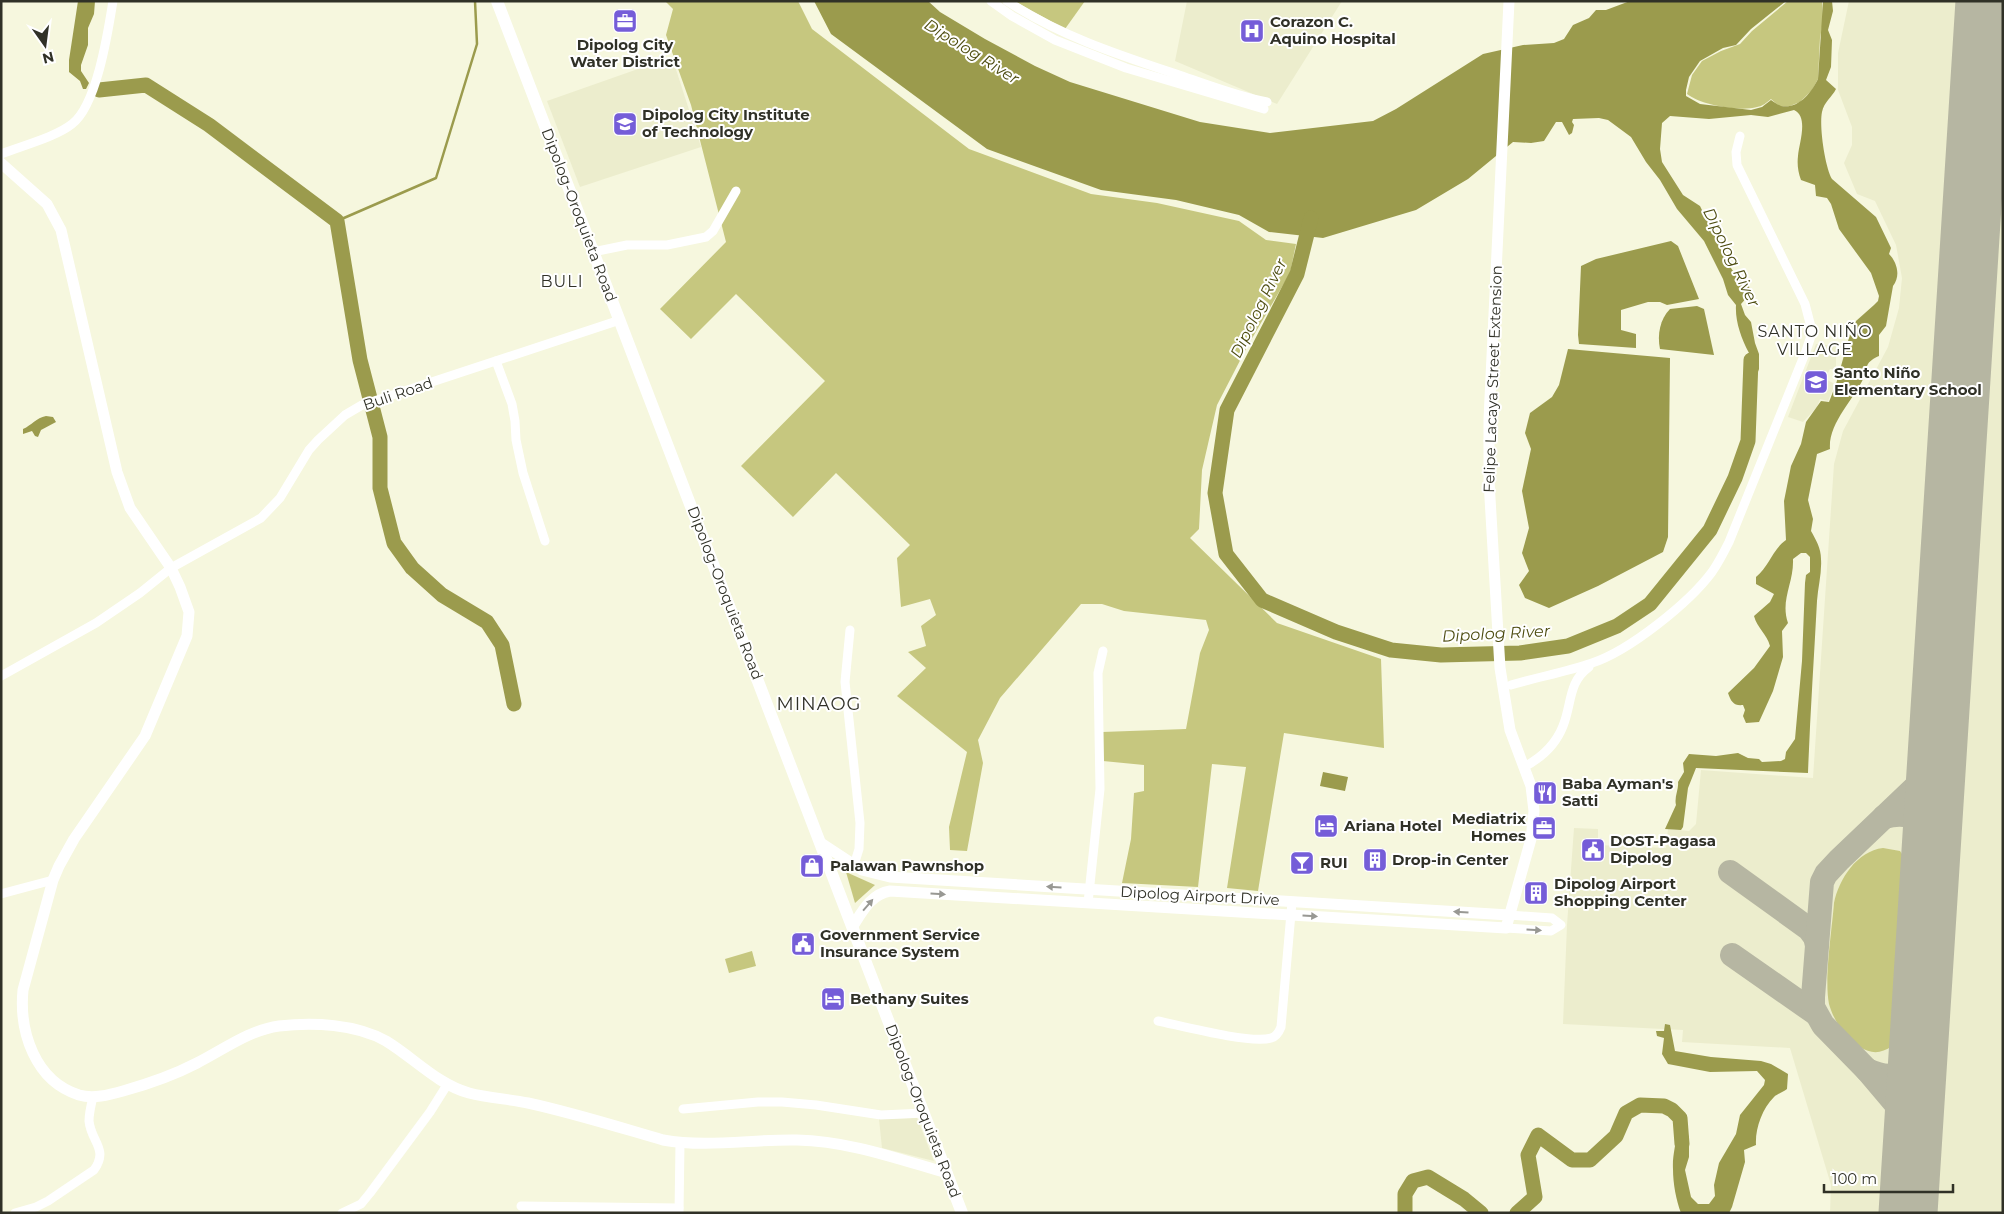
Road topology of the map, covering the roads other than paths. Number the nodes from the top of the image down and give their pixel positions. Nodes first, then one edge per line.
1 (113, 1) edge
2 (497, 1) edge
3 (991, 1) edge
4 (1007, 1) edge
5 (1509, 1) edge
6 (1740, 136) dead end
7 (1, 154) edge
8 (1, 163) edge
9 (736, 191) dead end
10 (594, 252) junction
11 (620, 320) junction
12 (496, 361) junction
13 (545, 541) dead end
14 (172, 568) junction
15 (850, 630) dead end
16 (1103, 651) dead end
17 (1594, 663) junction
18 (1, 676) edge
19 (1511, 684) dead end
20 (1524, 767) junction
21 (821, 843) junction
22 (854, 865) junction
23 (890, 878) junction
24 (53, 880) junction
25 (1089, 890) junction
26 (890, 891) junction
27 (1, 894) edge
28 (1292, 902) junction
29 (1088, 903) junction
30 (1290, 915) junction
31 (1509, 915) junction
32 (853, 926) junction
33 (1506, 928) junction
34 (1158, 1021) dead end
35 (447, 1085) junction
36 (93, 1097) junction
37 (684, 1109) dead end
38 (924, 1113) junction
39 (680, 1143) junction
40 (947, 1173) junction
41 (521, 1206) dead end
42 (679, 1210) edge
43 (15, 1213) edge
44 (342, 1213) edge
45 (962, 1213) edge

1 - 7 street
2 - 10 highway, Dipolog-Oroquieta Road
3 - 4 street
5 - 20 main road, Felipe Lacaya Street Extension
6 - 17 street
8 - 14 main road
9 - 10 street
10 - 11 highway, Dipolog-Oroquieta Road
11 - 12 street, Buli Road
11 - 21 highway, Dipolog-Oroquieta Road
12 - 13 street
12 - 14 street, Buli Road
14 - 18 street, Buli Road
14 - 24 main road
15 - 22 street
16 - 25 street
17 - 19 street
17 - 20 street
20 - 31 main road, Felipe Lacaya Street Extension
21 - 22 main road, Dipolog Airport Drive
21 - 32 highway, Dipolog-Oroquieta Road
22 - 23 main road, Dipolog Airport Drive
25 -> 23 main road, Dipolog Airport Drive
23 - 26 main road
24 - 27 street
24 - 36 main road
25 - 28 main road, Dipolog Airport Drive
25 - 29 street
26 -> 29 main road, Dipolog Airport Drive
32 -> 26 main road
28 - 30 street
31 -> 28 main road, Dipolog Airport Drive
29 - 30 main road, Dipolog Airport Drive
30 -> 33 main road, Dipolog Airport Drive
30 - 34 street
31 - 33 main road, Felipe Lacaya Street Extension
33 -> 31 street
32 - 38 highway, Dipolog-Oroquieta Road
35 - 36 main road
35 - 39 main road
35 - 44 street
36 - 43 street
37 - 38 street
38 - 40 highway, Dipolog-Oroquieta Road
39 - 40 main road
39 - 42 street
40 - 45 highway, Dipolog-Oroquieta Road
41 - 42 street

